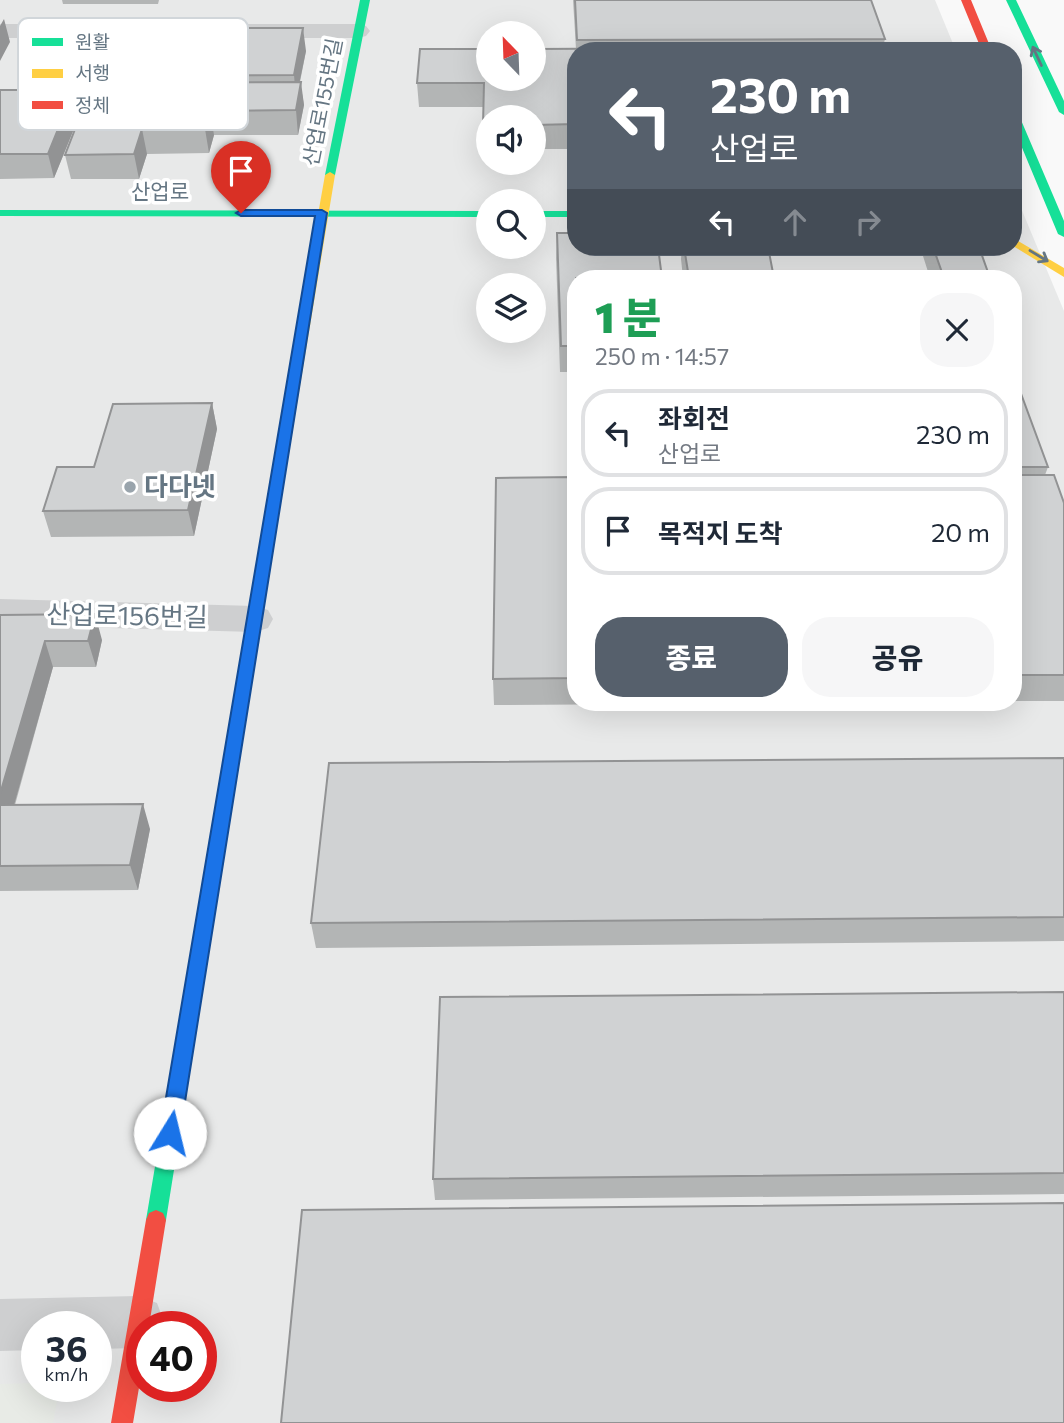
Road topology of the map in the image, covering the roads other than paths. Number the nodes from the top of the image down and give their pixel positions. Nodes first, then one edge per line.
1 (365, 0) edge
2 (966, 0) edge
3 (1011, 0) edge
4 (0, 31) edge
5 (18, 31) edge
6 (248, 31) edge
7 (358, 31) junction
8 (983, 42) edge
9 (1064, 112) edge
10 (1022, 133) edge
11 (1022, 152) edge
12 (1022, 178) edge
13 (0, 213) edge
14 (322, 213) junction
15 (476, 214) edge
16 (546, 214) edge
17 (567, 214) edge
18 (1035, 216) dead end
19 (1060, 216) edge
20 (1064, 234) edge
21 (1022, 247) edge
22 (1064, 273) edge
23 (0, 612) edge
24 (255, 619) junction
25 (140, 1311) edge
26 (126, 1322) edge
27 (0, 1325) edge
28 (126, 1398) edge
29 (122, 1423) edge

1 - 7 street, 산업로155번길
2 - 8 street
9 -> 3 street
4 - 5 street
6 - 7 street
7 - 14 street, 산업로155번길
10 - 19 street
11 - 12 street
13 - 14 street, 산업로
14 - 15 street, 산업로
14 - 24 street
16 - 17 street
18 - 19 street
19 - 20 street
21 -> 22 street
23 - 24 street, 산업로156번길
24 - 25 street
26 - 27 street
28 - 29 street

